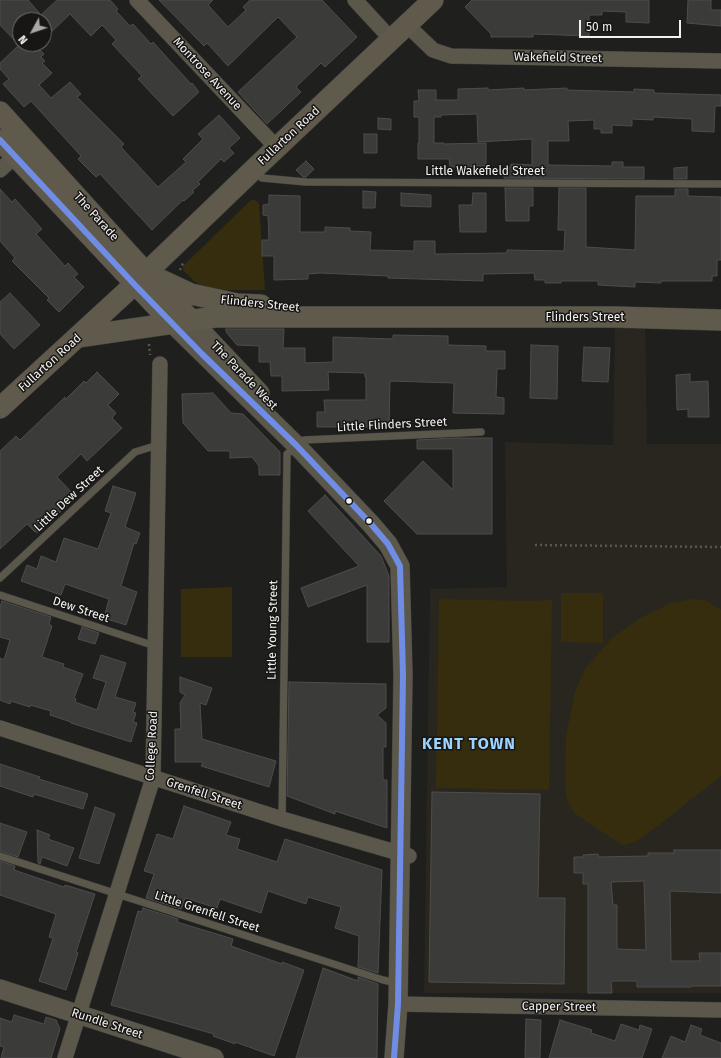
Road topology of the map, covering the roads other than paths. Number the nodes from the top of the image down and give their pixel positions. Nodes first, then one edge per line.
1 (138, 0) edge
2 (355, 0) edge
3 (433, 0) edge
4 (407, 25) junction
5 (392, 40) junction
6 (721, 61) edge
7 (0, 112) edge
8 (0, 140) edge
9 (277, 148) junction
10 (22, 150) junction
11 (0, 170) edge
12 (253, 170) junction
13 (721, 184) edge
14 (168, 252) junction
15 (140, 278) junction
16 (191, 294) junction
17 (449, 318) junction
18 (721, 320) edge
19 (182, 322) junction
20 (78, 337) junction
21 (160, 364) road end
22 (0, 408) edge
23 (481, 432) dead end
24 (300, 442) junction
25 (158, 445) junction
26 (0, 578) edge
27 (0, 595) edge
28 (156, 647) junction
29 (0, 728) edge
30 (153, 778) junction
31 (282, 819) junction
32 (404, 855) junction
33 (0, 856) edge
34 (116, 894) junction
35 (403, 984) junction
36 (0, 989) edge
37 (403, 1004) junction
38 (721, 1010) edge
39 (78, 1014) junction
40 (64, 1058) edge
41 (214, 1058) edge
42 (394, 1058) edge
43 (406, 1058) edge

1 - 9 street, Montrose Avenue
2 - 5 street
3 - 4 main road, Fullarton Road
4 - 5 main road, Fullarton Road
4 - 6 street, Wakefield Street
5 - 9 main road, Fullarton Road
7 - 10 main road, The Parade
8 - 10 main road, The Parade
9 - 12 main road, Fullarton Road
10 - 11 street
10 - 15 main road, The Parade
12 - 13 lane, Little Wakefield Street
12 - 14 main road, Fullarton Road
14 - 15 main road, Fullarton Road
14 - 16 main road
15 - 16 main road, Flinders Street
15 - 19 main road, The Parade
15 - 20 main road, Fullarton Road
16 - 17 main road, Flinders Street
17 - 18 main road, Flinders Street
17 - 19 main road, Flinders Street
19 - 20 main road, Flinders Street
19 - 24 street, The Parade West
20 - 22 main road, Fullarton Road
21 - 25 street, College Road
23 - 24 lane, Little Flinders Street
24 - 31 lane, Little Young Street
24 - 32 street, The Parade West
25 - 26 lane, Little Dew Street
25 - 28 street, College Road
27 - 28 lane, Dew Street
28 - 30 street, College Road
29 - 30 street, Grenfell Street
30 - 31 street, Grenfell Street
30 - 34 street, College Road
31 - 32 street, Grenfell Street
32 - 35 street, The Parade West
33 - 34 lane, Little Grenfell Street
34 - 35 lane, Little Grenfell Street
34 - 39 street, College Road
35 - 37 street, The Parade West
36 - 39 street, Rundle Street
37 - 38 street, Capper Street
37 - 42 street, The Parade West
37 - 43 street, The Parade West
39 - 40 street, College Road
39 - 41 street, Rundle Street

